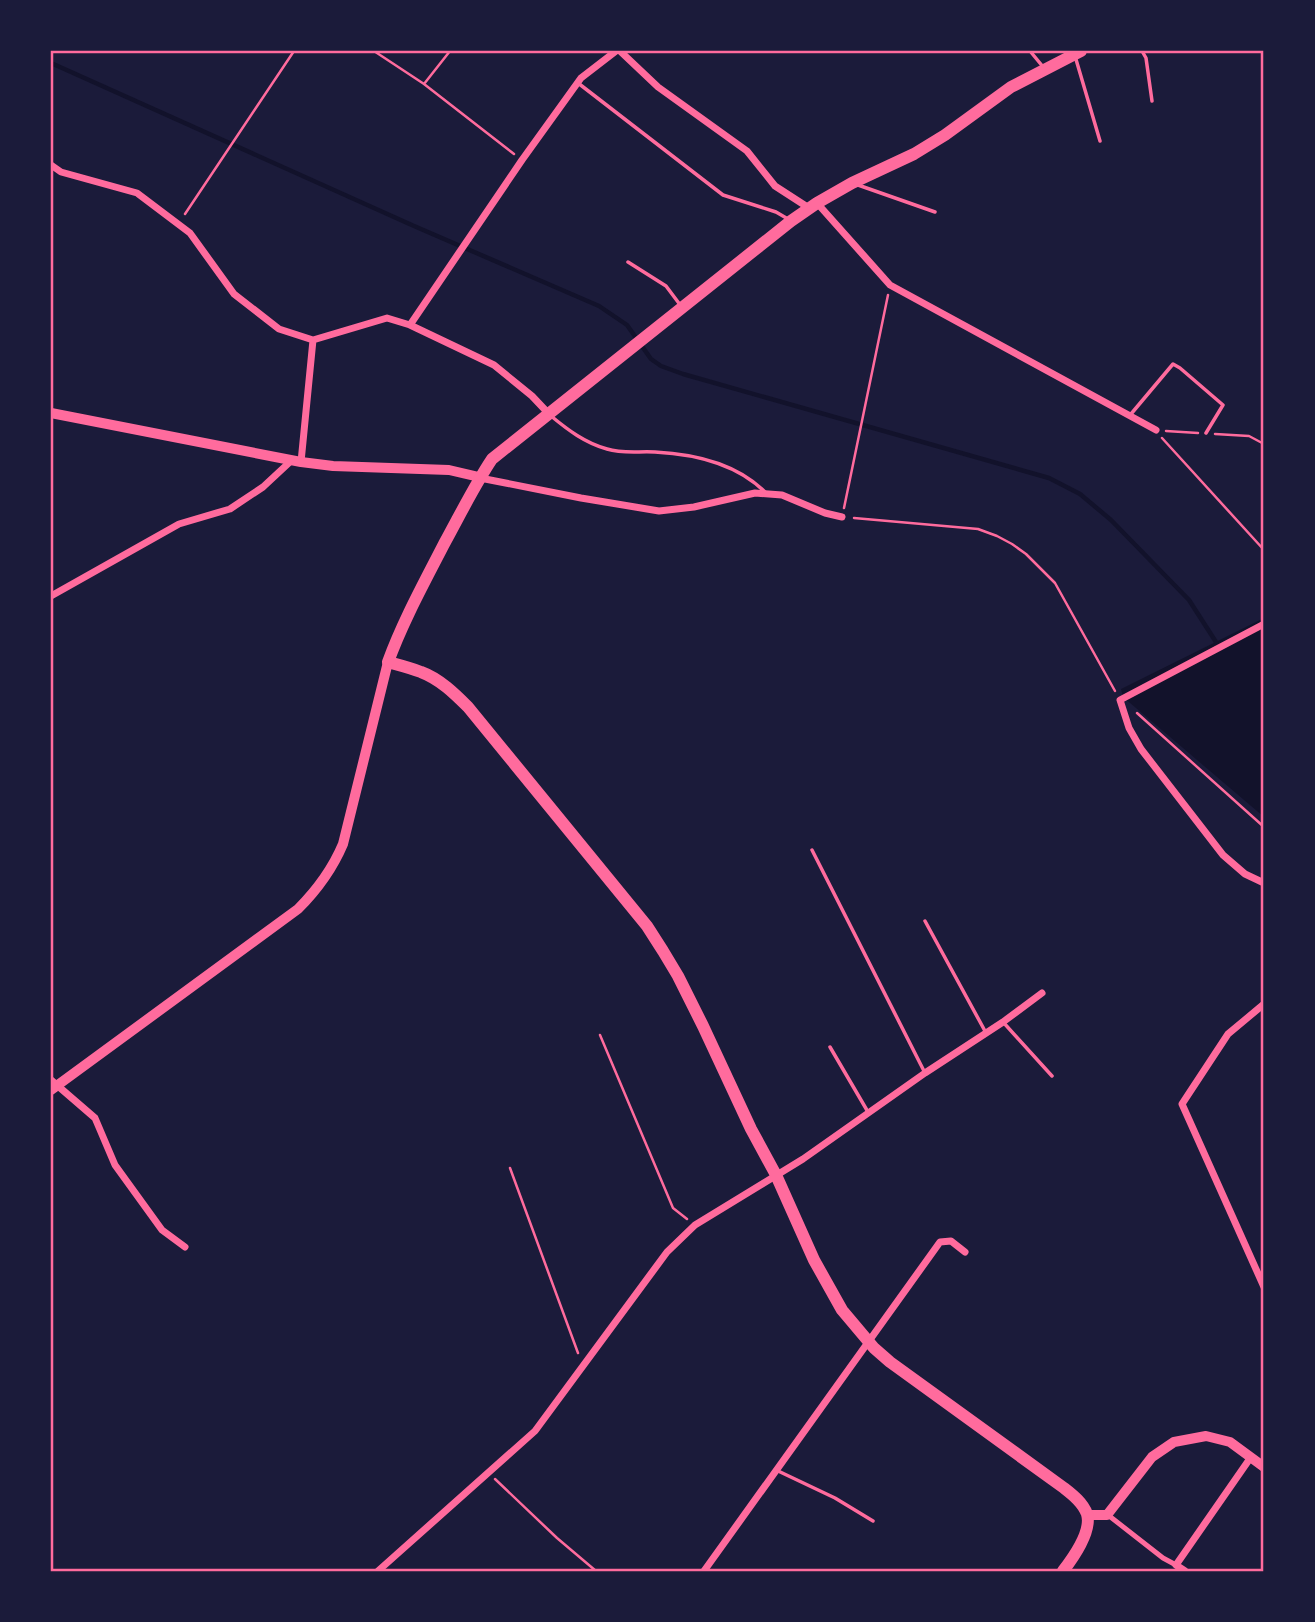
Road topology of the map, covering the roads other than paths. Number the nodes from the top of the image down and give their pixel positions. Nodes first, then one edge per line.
1 (618, 51) edge
2 (1030, 51) edge
3 (1142, 51) edge
4 (1078, 52) edge
5 (1045, 69) junction
6 (578, 83) junction
7 (1152, 101) dead end
8 (1100, 141) dead end
9 (51, 165) edge
10 (852, 183) junction
11 (813, 205) junction
12 (935, 212) dead end
13 (791, 220) junction
14 (628, 262) dead end
15 (682, 308) junction
16 (410, 325) junction
17 (313, 340) junction
18 (51, 413) edge
19 (549, 414) junction
20 (1129, 416) junction
21 (1156, 430) road end
22 (1206, 433) dead end
23 (297, 461) junction
24 (479, 477) junction
25 (766, 493) junction
26 (842, 517) road end
27 (51, 596) edge
28 (1264, 624) edge
29 (388, 662) junction
30 (812, 850) dead end
31 (1264, 883) edge
32 (925, 921) dead end
33 (1042, 993) dead end
34 (1264, 1004) edge
35 (1003, 1022) junction
36 (986, 1033) junction
37 (830, 1047) dead end
38 (925, 1073) junction
39 (1052, 1076) dead end
40 (53, 1085) edge
41 (869, 1114) junction
42 (776, 1175) junction
43 (185, 1247) dead end
44 (965, 1252) dead end
45 (1264, 1287) edge
46 (868, 1341) junction
47 (1251, 1458) junction
48 (1264, 1467) edge
49 (776, 1470) junction
50 (1087, 1515) junction
51 (1107, 1515) junction
52 (873, 1521) dead end
53 (1176, 1565) junction
54 (378, 1571) edge
55 (704, 1571) edge
56 (1063, 1571) edge
57 (1185, 1571) edge

1 - 6 street
1 - 11 street
2 - 5 lane
3 - 7 lane
4 - 5 main road
4 - 8 lane
5 - 10 main road
6 - 13 lane
6 - 16 street
9 - 17 street
10 - 11 main road
10 - 12 lane
11 - 13 main road
11 - 20 street
13 - 15 main road
14 - 15 lane
15 - 19 main road
16 - 17 street
16 - 19 street
17 - 23 street
18 - 23 street
19 - 24 main road
19 - 25 lane
20 - 21 street
20 - 22 lane
23 - 24 street
23 - 27 street
24 - 25 street
24 - 29 main road
25 - 26 street
28 - 31 street
29 - 40 street
29 - 42 main road
30 - 38 lane
32 - 36 lane
33 - 35 street
34 - 45 street
35 - 36 street
35 - 39 lane
36 - 38 street
37 - 41 lane
38 - 41 street
40 - 43 street
41 - 42 street
42 - 46 main road
42 - 54 street
44 - 46 street
46 - 49 street
46 - 50 main road
47 - 48 street
47 - 51 street
47 - 53 street
49 - 52 lane
49 - 55 street
50 - 51 street
50 - 56 main road
51 - 53 street
53 - 57 street

